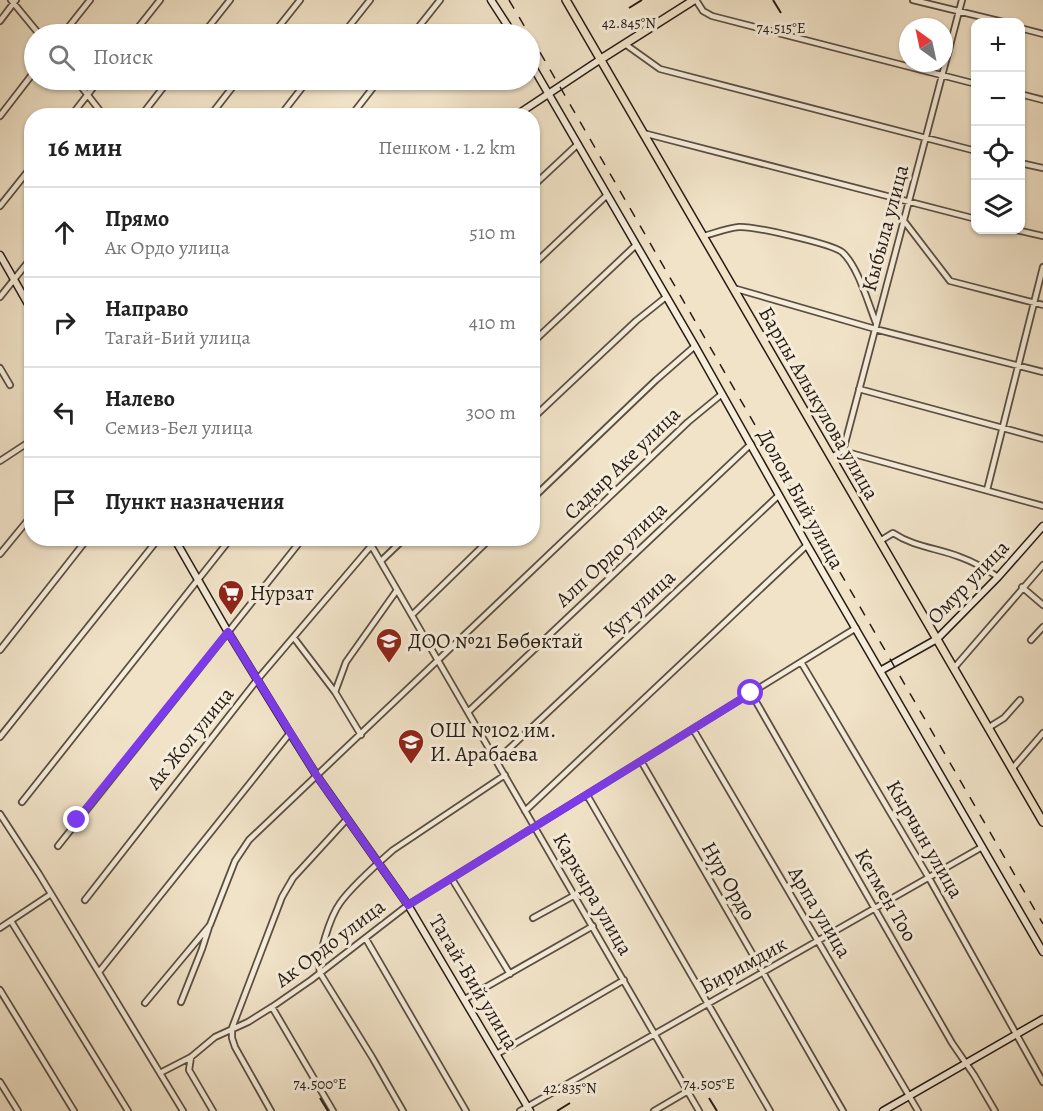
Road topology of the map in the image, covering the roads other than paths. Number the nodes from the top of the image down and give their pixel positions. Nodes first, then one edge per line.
1 (90, 0) edge
2 (160, 0) edge
3 (230, 0) edge
4 (300, 0) edge
5 (370, 0) edge
6 (440, 0) edge
7 (491, 0) edge
8 (566, 0) edge
9 (695, 0) edge
10 (913, 0) edge
11 (962, 0) edge
12 (14, 1) edge
13 (959, 10) junction
14 (988, 18) edge
15 (0, 21) edge
16 (31, 24) edge
17 (71, 24) edge
18 (141, 24) edge
19 (211, 24) edge
20 (281, 24) edge
21 (351, 24) edge
22 (421, 24) edge
23 (507, 24) edge
24 (1025, 29) edge
25 (1043, 34) edge
26 (625, 44) junction
27 (601, 59) junction
28 (942, 76) junction
29 (540, 78) edge
30 (971, 83) edge
31 (24, 85) edge
32 (85, 90) edge
33 (91, 90) edge
34 (161, 90) edge
35 (230, 90) edge
36 (300, 90) edge
37 (371, 90) edge
38 (549, 93) junction
39 (88, 94) junction
40 (1025, 95) edge
41 (1043, 100) edge
42 (77, 108) edge
43 (98, 108) edge
44 (147, 108) edge
45 (216, 108) edge
46 (286, 108) edge
47 (357, 108) edge
48 (527, 108) edge
49 (0, 116) edge
50 (643, 133) junction
51 (926, 139) junction
52 (578, 144) junction
53 (971, 150) edge
54 (1025, 164) edge
55 (1043, 168) edge
56 (24, 176) edge
57 (540, 180) edge
58 (607, 195) junction
59 (909, 202) junction
60 (0, 206) edge
61 (971, 218) edge
62 (904, 221) junction
63 (1025, 232) edge
64 (704, 236) junction
65 (1043, 236) edge
66 (636, 245) junction
67 (0, 255) edge
68 (540, 258) edge
69 (24, 267) edge
70 (1043, 267) edge
71 (14, 280) junction
72 (733, 288) junction
73 (0, 297) edge
74 (24, 297) edge
75 (666, 297) junction
76 (1034, 303) junction
77 (1043, 305) edge
78 (876, 327) junction
79 (540, 335) edge
80 (695, 346) junction
81 (1017, 366) junction
82 (0, 368) edge
83 (1043, 372) edge
84 (10, 385) dead end
85 (859, 389) junction
86 (722, 394) junction
87 (540, 411) edge
88 (1003, 427) junction
89 (1043, 439) edge
90 (751, 444) junction
91 (24, 445) edge
92 (843, 450) junction
93 (831, 457) junction
94 (0, 461) edge
95 (987, 490) junction
96 (540, 491) edge
97 (779, 495) junction
98 (1043, 506) edge
99 (24, 525) edge
100 (1043, 526) edge
101 (880, 541) junction
102 (807, 545) junction
103 (82, 546) edge
104 (153, 546) edge
105 (179, 546) edge
106 (225, 546) edge
107 (297, 546) edge
108 (371, 546) joint
109 (397, 546) edge
110 (483, 546) edge
111 (0, 554) edge
112 (381, 561) junction
113 (1043, 565) edge
114 (998, 577) junction
115 (198, 580) junction
116 (1022, 587) junction
117 (397, 590) junction
118 (1043, 605) edge
119 (412, 615) junction
120 (1043, 627) edge
121 (856, 628) junction
122 (228, 632) junction
123 (294, 638) junction
124 (937, 639) junction
125 (1031, 640) dead end
126 (0, 650) edge
127 (439, 661) junction
128 (801, 662) junction
129 (954, 668) junction
130 (880, 671) junction
131 (257, 680) junction
132 (335, 692) junction
133 (751, 693) junction
134 (1020, 700) dead end
135 (468, 712) junction
136 (988, 728) junction
137 (693, 729) junction
138 (290, 733) junction
139 (1043, 733) edge
140 (361, 735) junction
141 (0, 737) edge
142 (496, 761) junction
143 (641, 761) junction
144 (1012, 770) junction
145 (505, 775) junction
146 (317, 776) junction
147 (587, 795) junction
148 (22, 802) dead end
149 (1043, 805) edge
150 (525, 811) junction
151 (1038, 813) junction
152 (0, 814) edge
153 (347, 819) junction
154 (1043, 822) edge
155 (535, 827) junction
156 (58, 846) dead end
157 (982, 847) junction
158 (378, 863) junction
159 (929, 878) junction
160 (452, 879) junction
161 (51, 894) junction
162 (575, 895) junction
163 (85, 900) dead end
164 (408, 905) junction
165 (874, 909) junction
166 (532, 918) dead end
167 (11, 921) junction
168 (210, 925) junction
169 (593, 926) junction
170 (0, 928) edge
171 (366, 939) junction
172 (818, 941) junction
173 (1043, 952) edge
174 (99, 972) junction
175 (320, 973) junction
176 (763, 973) junction
177 (510, 974) junction
178 (624, 980) junction
179 (0, 990) edge
180 (465, 999) junction
181 (181, 1002) dead end
182 (145, 1003) dead end
183 (706, 1004) junction
184 (272, 1007) junction
185 (1043, 1019) edge
186 (232, 1028) junction
187 (656, 1033) junction
188 (1017, 1035) junction
189 (497, 1054) junction
190 (190, 1057) junction
191 (967, 1064) junction
192 (160, 1073) junction
193 (0, 1082) edge
194 (1043, 1082) edge
195 (688, 1091) junction
196 (910, 1096) junction
197 (529, 1109) edge
198 (18, 1111) edge
199 (74, 1111) edge
200 (128, 1111) edge
201 (183, 1111) edge
202 (213, 1111) edge
203 (271, 1111) edge
204 (333, 1111) edge
205 (403, 1111) edge
206 (466, 1111) edge
207 (520, 1111) edge
208 (654, 1111) edge
209 (699, 1111) edge
210 (770, 1111) edge
211 (843, 1111) edge
212 (883, 1111) edge
213 (918, 1111) edge
214 (995, 1111) edge

1 - 17 street
2 - 18 street
3 - 19 street
4 - 20 street
5 - 21 street
6 - 22 street
7 - 23 street
8 - 27 main road, Барпы Алыкулова улица
9 - 26 main road
9 - 28 street
10 - 13 street
11 - 13 street, Кыбыла улица
12 - 15 street
12 - 16 street
13 - 14 street
13 - 28 street, Кыбыла улица
24 - 25 street
26 - 27 main road
26 - 51 street
27 - 38 street
27 - 50 main road, Барпы Алыкулова улица
28 - 30 street
28 - 51 street, Кыбыла улица
29 - 38 street, Долон Бий улица
31 - 49 street
32 - 39 street
33 - 39 street
34 - 44 street
35 - 45 street
36 - 46 street
37 - 47 street
38 - 48 street
38 - 52 street, Долон Бий улица
39 - 42 street
39 - 43 street
40 - 41 street
50 - 59 street
50 - 64 main road, Барпы Алыкулова улица
51 - 53 street
51 - 59 street, Кыбыла улица
52 - 57 street
52 - 58 street, Долон Бий улица
54 - 55 street
56 - 60 street
58 - 66 street, Долон Бий улица
58 - 68 street
59 - 61 street
59 - 62 street, Кыбыла улица
62 - 76 street
62 - 78 street, Кыбыла улица
63 - 65 street
64 - 72 main road, Барпы Алыкулова улица
64 - 78 street
66 - 75 street, Долон Бий улица
66 - 79 street
67 - 71 street
69 - 71 street
70 - 76 street
71 - 73 street
71 - 74 street
72 - 78 street
72 - 93 main road, Барпы Алыкулова улица
75 - 80 street, Долон Бий улица
75 - 87 street
76 - 77 street
76 - 81 street
78 - 81 street
78 - 85 street, Кыбыла улица
80 - 86 street, Долон Бий улица
80 - 96 street
81 - 83 street
81 - 88 street
82 - 84 street
85 - 88 street
85 - 92 street, Кыбыла улица
86 - 90 street, Долон Бий улица
86 - 127 street, Садыр Аке улица
88 - 89 street
88 - 95 street
90 - 97 street, Долон Бий улица
90 - 135 street, Алп Ордо улица
91 - 94 street
92 - 93 street
92 - 95 street
93 - 101 main road, Барпы Алыкулова улица
95 - 98 street
97 - 102 street, Долон Бий улица
97 - 142 street, Кут улица
99 - 111 street
100 - 114 street, Омур улица
101 - 114 street
101 - 124 main road, Барпы Алыкулова улица
102 - 121 street, Долон Бий улица
102 - 150 street
103 - 126 street
104 - 141 street
105 - 115 street, Тагай-Бий улица
106 - 115 street
107 - 122 street
108 - 112 street, Каркыра улица
108 - 123 street, Ак Жол улица
109 - 112 street
110 - 119 street
112 - 117 street, Каркыра улица
113 - 116 street, Омур улица
114 - 124 street, Омур улица
115 - 122 street, Тагай-Бий улица
115 - 148 street
116 - 118 street
116 - 129 street, Омур улица
117 - 119 street, Каркыра улица
117 - 132 street
119 - 127 street, Каркыра улица
120 - 125 street
121 - 128 street, Ак Ордо улица
121 - 130 street, Долон Бий улица
122 - 131 street, Тагай-Бий улица
122 - 156 street
123 - 131 street, Ак Жол улица
123 - 132 street
124 - 129 main road, Барпы Алыкулова улица
124 - 130 street, Омур улица
127 - 135 street, Каркыра улица
127 - 140 street, Садыр Аке улица
128 - 133 street, Ак Ордо улица
128 - 159 street, Кырчын улица
129 - 136 main road, Барпы Алыкулова улица
130 - 157 street, Долон Бий улица
131 - 138 street, Тагай-Бий улица
131 - 163 street, Ак Жол улица
132 - 140 street
133 - 137 street, Ак Ордо улица
133 - 165 street, Кетмен Тоо
134 - 136 street
135 - 142 street, Каркыра улица
136 - 144 main road, Барпы Алыкулова улица
137 - 143 street, Ак Ордо улица
137 - 172 street, Арпа улица
138 - 146 street, Тагай-Бий улица
138 - 174 street
139 - 144 street
140 - 146 street, Садыр Аке улица
142 - 145 street, Каркыра улица
143 - 147 street, Ак Ордо улица
143 - 176 street, Нур Ордо
144 - 151 main road, Барпы Алыкулова улица
145 - 150 street, Каркыра улица
145 - 158 street
146 - 153 street, Тагай-Бий улица
146 - 168 street, Садыр Аке улица
147 - 155 street, Ак Ордо улица
147 - 183 street
149 - 151 street
150 - 155 street, Каркыра улица
151 - 154 main road, Барпы Алыкулова улица
152 - 161 street
153 - 158 street, Тагай-Бий улица
153 - 186 street
155 - 160 street, Ак Ордо улица
155 - 162 street, Каркыра улица
157 - 159 street, Биримдик
157 - 173 street, Долон Бий улица
158 - 164 street, Тагай-Бий улица
158 - 175 street
159 - 165 street, Биримдик
159 - 188 street, Кырчын улица
160 - 164 street, Ак Ордо улица
160 - 177 street
161 - 167 street
161 - 174 street
162 - 166 street
162 - 169 street, Каркыра улица
164 - 171 street, Ак Ордо улица
164 - 180 street, Тагай-Бий улица
165 - 172 street, Биримдик
165 - 191 street, Кетмен Тоо
167 - 170 street
167 - 200 street
168 - 181 street, Садыр Аке улица
168 - 182 street, Садыр Аке улица
169 - 177 street
169 - 178 street, Каркыра улица
171 - 175 street, Ак Ордо улица
171 - 206 street
172 - 176 street, Биримдик
172 - 196 street, Арпа улица
174 - 192 street
175 - 184 street, Ак Ордо улица
175 - 205 street
176 - 183 street, Биримдик
176 - 211 street, Нур Ордо
177 - 180 street
178 - 187 street, Каркыра улица
178 - 189 street
179 - 199 street
180 - 189 street, Тагай-Бий улица
183 - 187 street, Биримдик
183 - 210 street
184 - 186 street, Ак Ордо улица
184 - 204 street
185 - 188 street
186 - 190 street, Ак Ордо улица
186 - 203 street
187 - 195 street, Каркыра улица
187 - 197 street, Биримдик
188 - 191 street
188 - 194 street, Кырчын улица
189 - 197 street, Тагай-Бий улица
190 - 192 street, Ак Ордо улица
190 - 202 street
191 - 196 street
191 - 214 street, Кетмен Тоо
192 - 201 street
193 - 198 street
195 - 208 street
195 - 209 street, Каркыра улица
196 - 212 street
196 - 213 street, Арпа улица
197 - 207 street, Биримдик

